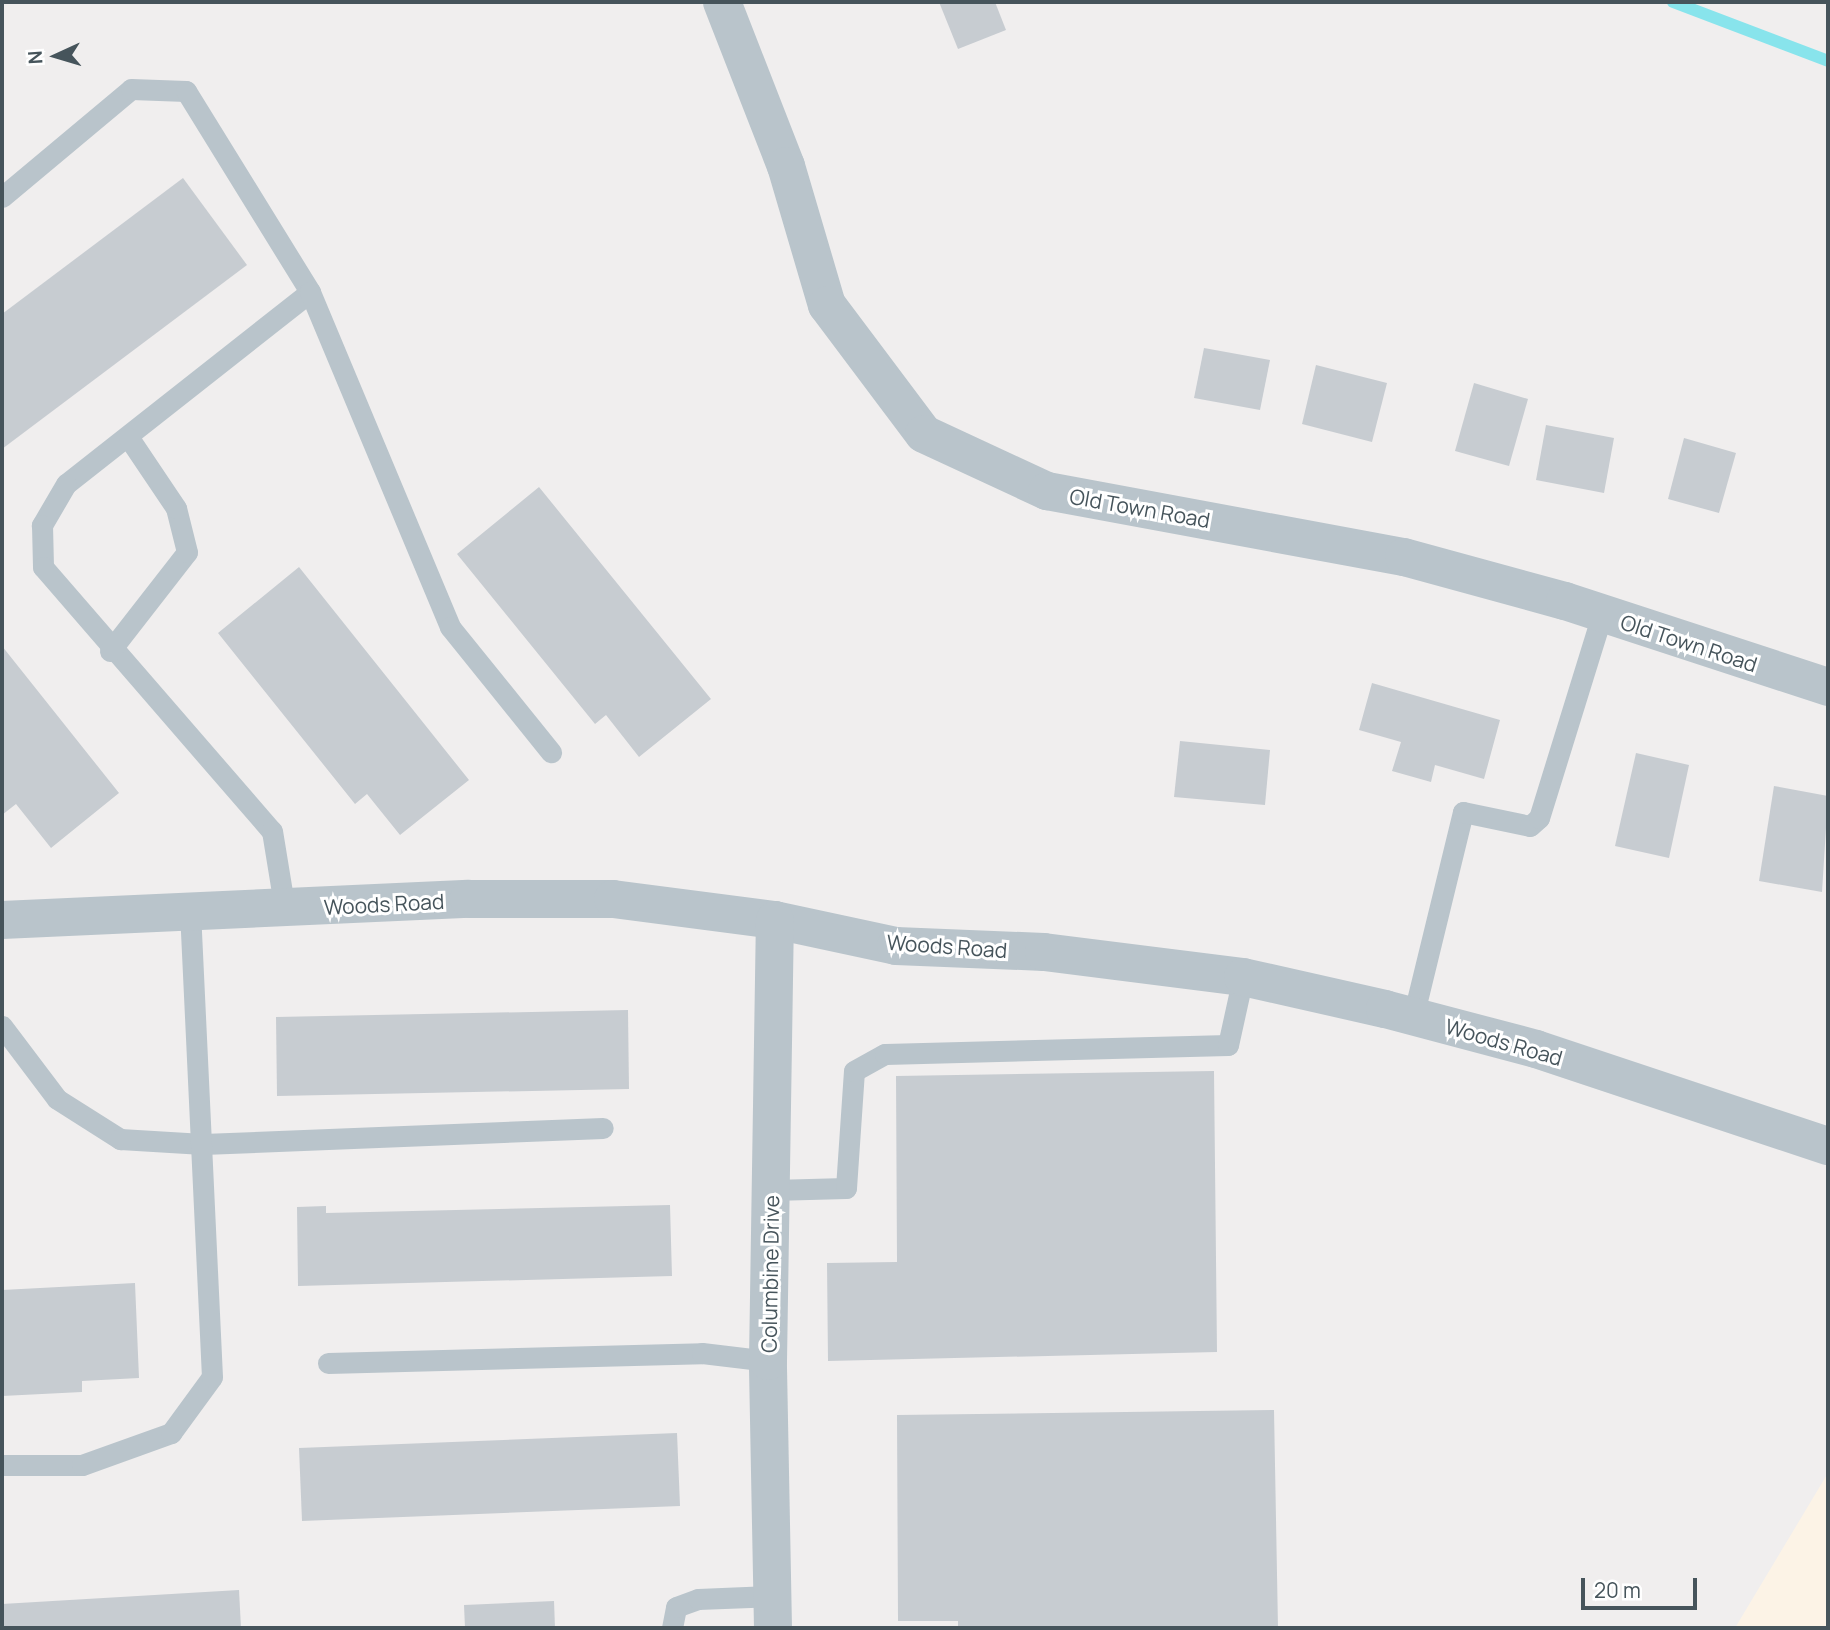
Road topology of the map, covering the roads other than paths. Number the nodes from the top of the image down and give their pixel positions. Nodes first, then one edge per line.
1 (722, 2) edge
2 (2, 197) edge
3 (310, 292) junction
4 (129, 438) junction
5 (1602, 614) junction
6 (110, 652) junction
7 (1828, 687) edge
8 (551, 752) dead end
9 (285, 910) junction
10 (191, 912) junction
11 (2, 920) edge
12 (775, 920) junction
13 (1243, 977) junction
14 (1413, 1017) junction
15 (2, 1026) edge
16 (603, 1128) dead end
17 (204, 1144) junction
18 (1828, 1146) edge
19 (772, 1190) junction
20 (768, 1362) junction
21 (328, 1363) dead end
22 (2, 1465) edge
23 (772, 1612) edge
24 (672, 1628) edge

1 - 5 street, Old Town Road
2 - 3 lane
3 - 4 lane
3 - 8 lane
4 - 6 lane
4 - 6 lane
5 - 7 street, Old Town Road
5 - 14 lane
6 - 9 lane
9 - 10 street, Woods Road
9 - 12 street, Woods Road
10 - 11 street, Woods Road
10 - 17 lane
12 - 13 street, Woods Road
12 - 19 street, Columbine Drive
13 - 14 street, Woods Road
13 - 19 lane
14 - 18 street, Woods Road
15 - 17 lane
16 - 17 lane
17 - 22 lane
19 - 20 street, Columbine Drive
20 - 21 lane
20 - 23 street, Columbine Drive
23 - 24 lane

